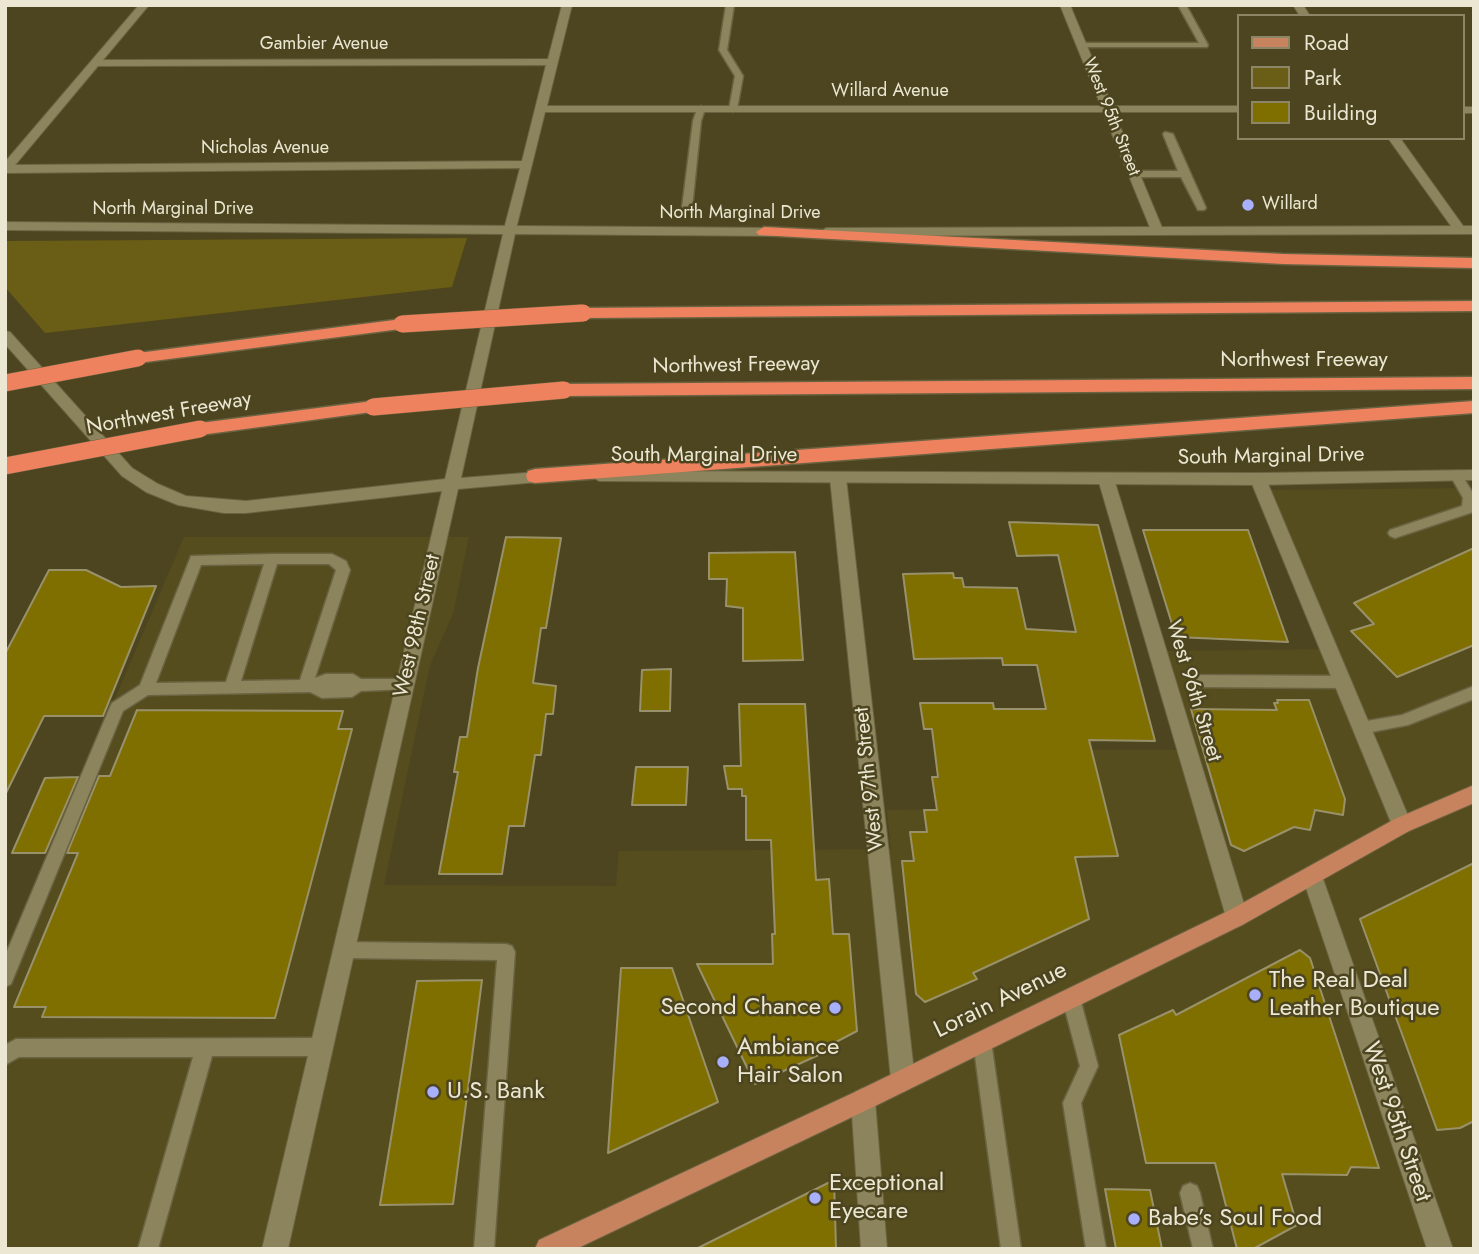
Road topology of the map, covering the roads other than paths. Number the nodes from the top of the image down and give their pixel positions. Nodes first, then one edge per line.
1 (145, 5) edge
2 (567, 5) edge
3 (730, 5) edge
4 (1065, 5) edge
5 (1182, 5) edge
6 (1082, 46) junction
7 (552, 62) junction
8 (96, 64) junction
9 (540, 109) junction
10 (701, 109) junction
11 (733, 109) junction
12 (1107, 109) junction
13 (1238, 109) edge
14 (1168, 134) dead end
15 (1396, 140) edge
16 (525, 164) junction
17 (6, 169) edge
18 (1134, 174) junction
19 (1184, 174) junction
20 (687, 208) dead end
21 (1201, 208) dead end
22 (5, 226) edge
23 (510, 229) junction
24 (1157, 229) junction
25 (1467, 229) edge
26 (764, 232) junction
27 (1474, 263) edge
28 (1474, 306) edge
29 (5, 335) edge
30 (5, 383) edge
31 (1474, 383) edge
32 (1474, 407) edge
33 (5, 466) edge
34 (1456, 475) junction
35 (1474, 475) edge
36 (535, 476) junction
37 (838, 478) junction
38 (1106, 479) junction
39 (1258, 479) junction
40 (451, 484) junction
41 (1395, 533) dead end
42 (272, 559) junction
43 (1197, 681) dead end
44 (1343, 682) junction
45 (405, 685) junction
46 (309, 686) junction
47 (232, 687) junction
48 (146, 689) junction
49 (1474, 692) edge
50 (1361, 728) junction
51 (1474, 793) edge
52 (1402, 825) junction
53 (1312, 876) junction
54 (1237, 917) junction
55 (344, 950) junction
56 (5, 978) edge
57 (1070, 998) junction
58 (982, 1041) junction
59 (321, 1047) junction
60 (205, 1048) junction
61 (7, 1051) edge
62 (903, 1080) junction
63 (863, 1100) junction
64 (1190, 1193) dead end
65 (148, 1249) edge
66 (275, 1249) edge
67 (484, 1249) edge
68 (548, 1249) edge
69 (874, 1249) edge
70 (1011, 1249) edge
71 (1096, 1249) edge
72 (1203, 1249) edge
73 (1440, 1249) edge

1 - 8 street
2 - 7 street, West 98th Street
3 - 11 lane
4 - 6 street, West 95th Street
5 - 6 lane
6 - 12 street, West 95th Street
7 - 8 street, Gambier Avenue
7 - 9 street, West 98th Street
8 - 17 street
9 - 10 street, Willard Avenue
9 - 16 street, West 98th Street
10 - 11 street, Willard Avenue
10 - 20 lane
11 - 12 street, Willard Avenue
12 - 13 street, Willard Avenue
12 - 18 street, West 95th Street
14 - 19 lane
15 - 25 street
16 - 17 street, Nicholas Avenue
16 - 23 street, West 98th Street
18 - 19 lane
18 - 24 street, West 95th Street
19 - 21 lane
22 - 23 street, North Marginal Drive
23 - 26 street, North Marginal Drive
23 - 40 street, West 98th Street
24 - 25 street, North Marginal Drive
24 - 26 street, North Marginal Drive
26 - 27 highway
28 - 30 highway, bridge
29 - 40 street, South Marginal Drive
31 - 33 highway, Northwest Freeway, bridge
32 - 36 highway
34 - 35 street, South Marginal Drive
34 - 39 street, South Marginal Drive
34 - 41 lane
36 - 37 street, South Marginal Drive
36 - 40 street, South Marginal Drive
37 - 38 street, South Marginal Drive
37 - 62 street, West 97th Street
38 - 39 street, South Marginal Drive
38 - 54 street, West 96th Street
39 - 44 street
40 - 45 street, West 98th Street
42 - 46 lane
42 - 47 lane
42 - 48 lane
43 - 44 lane
44 - 50 street
45 - 46 lane
45 - 55 street, West 98th Street
46 - 47 lane
47 - 48 lane
48 - 56 lane
49 - 50 lane
50 - 52 street
51 - 52 main road, Lorain Avenue
52 - 53 main road, Lorain Avenue
53 - 54 main road, Lorain Avenue
53 - 73 street, West 95th Street
54 - 57 main road, Lorain Avenue
55 - 59 street, West 98th Street
55 - 67 lane
57 - 58 main road, Lorain Avenue
57 - 71 lane
58 - 62 main road, Lorain Avenue
58 - 70 lane
59 - 60 lane
59 - 66 street, West 98th Street
60 - 61 lane
60 - 65 lane
62 - 63 main road, Lorain Avenue
63 - 68 main road, Lorain Avenue
63 - 69 street
64 - 72 lane

